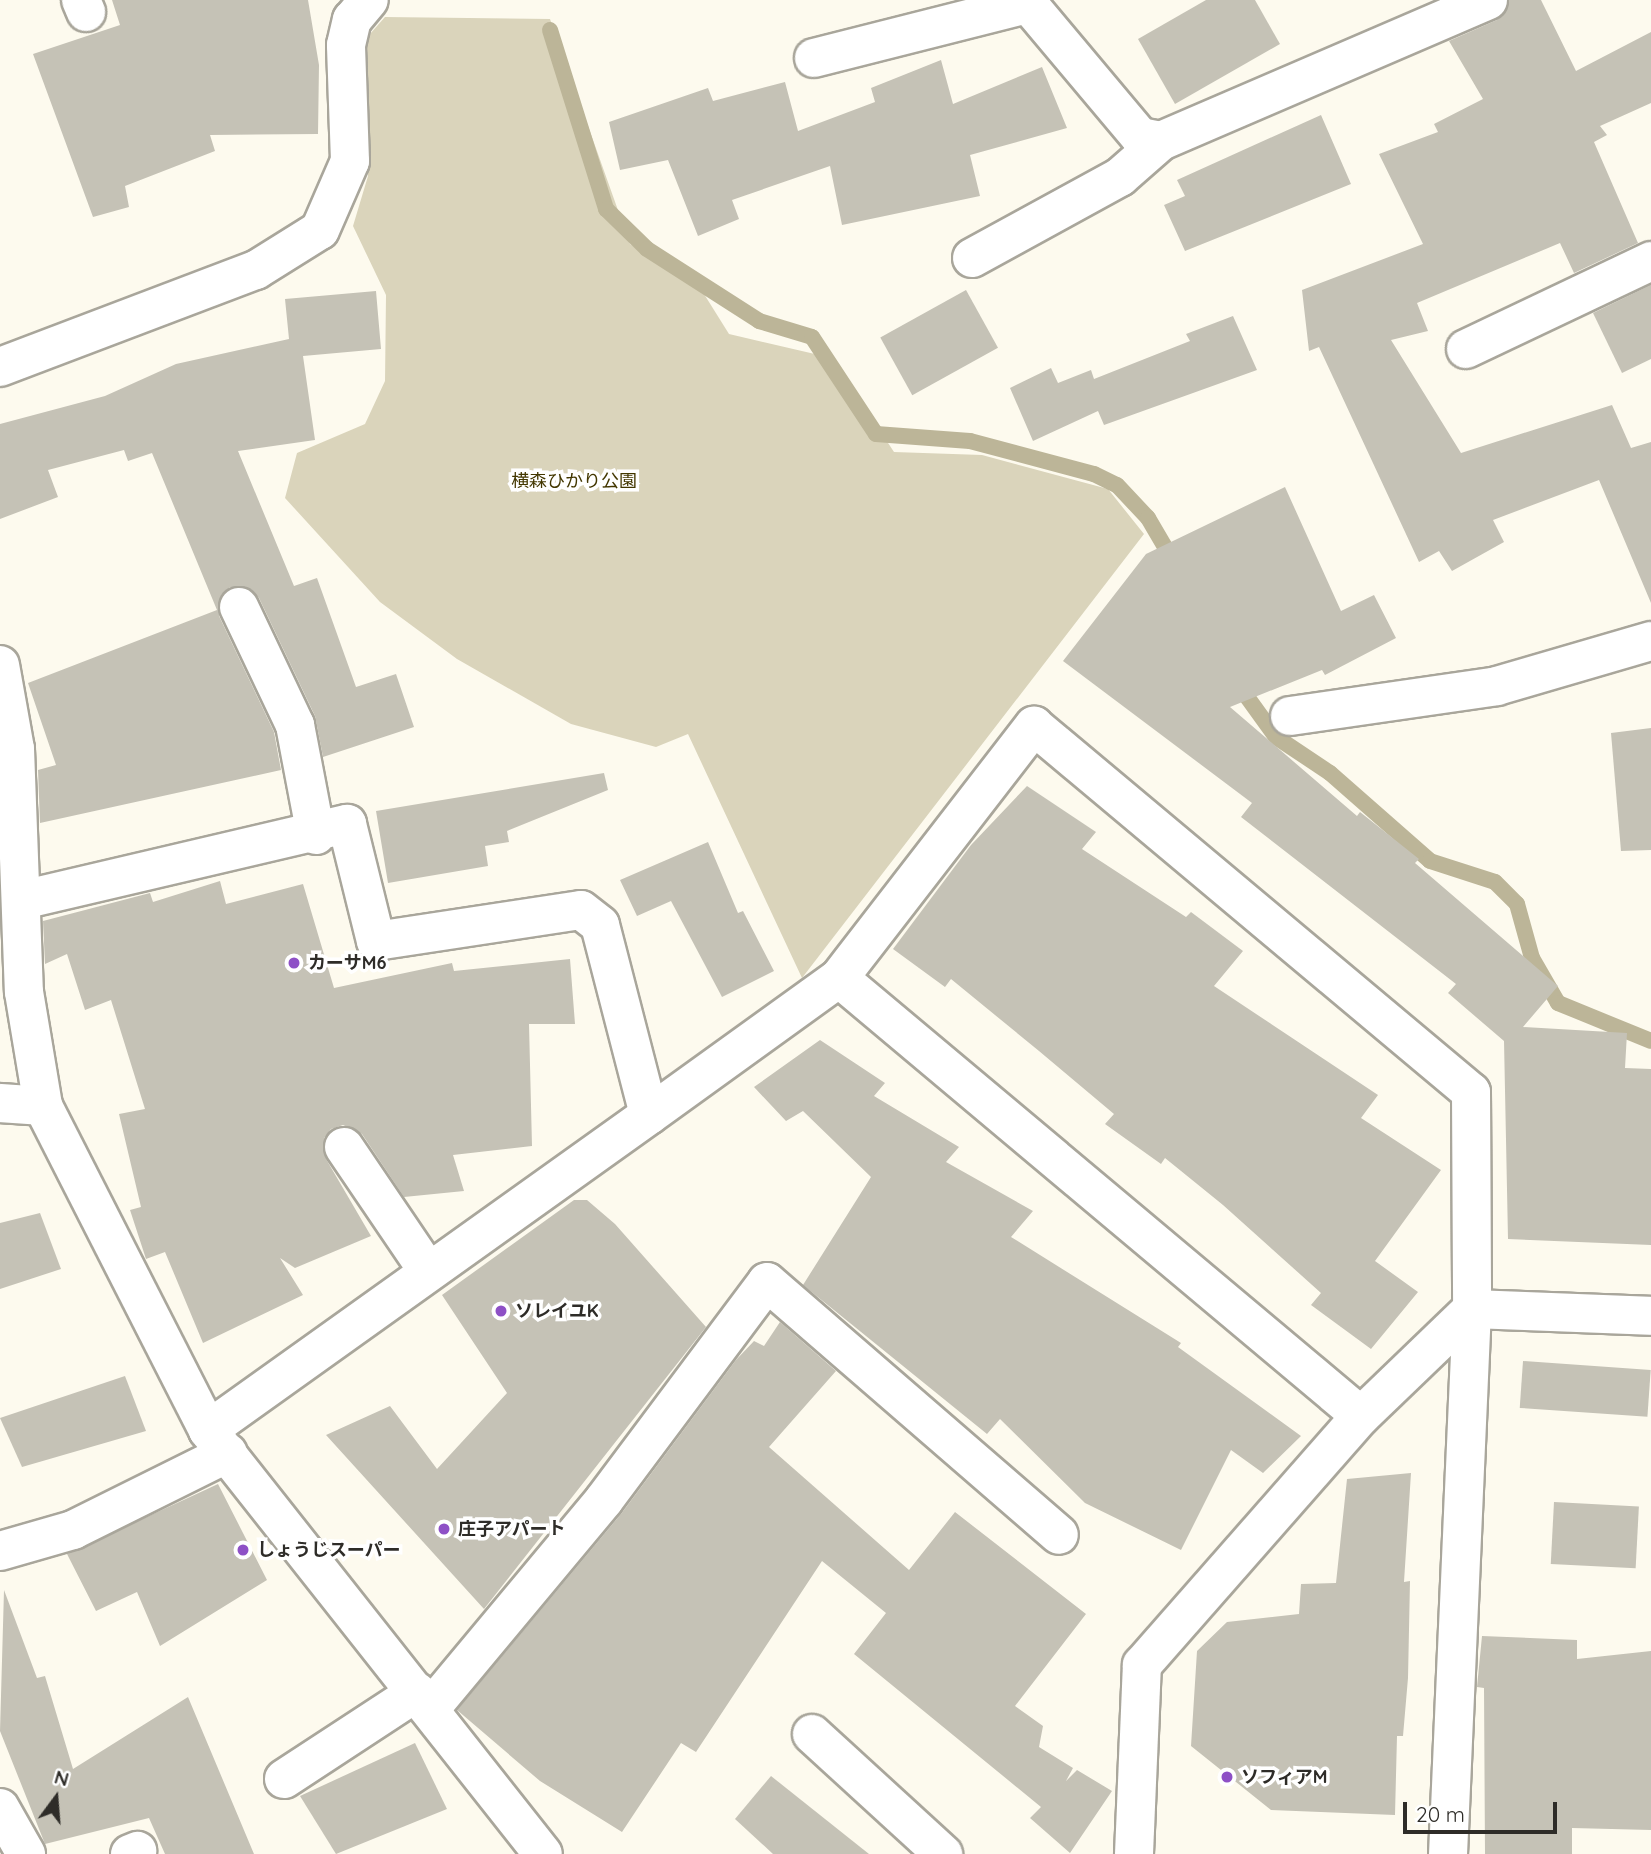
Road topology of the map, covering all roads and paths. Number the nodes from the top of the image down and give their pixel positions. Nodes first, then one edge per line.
1 (369, 0) edge
2 (1488, 0) edge
3 (1026, 2) edge
4 (814, 58) dead end
5 (1161, 141) junction
6 (972, 258) dead end
7 (1651, 261) edge
8 (1466, 349) dead end
9 (0, 367) edge
10 (239, 607) dead end
11 (1651, 641) edge
12 (0, 665) edge
13 (1290, 716) dead end
14 (8, 749) edge
15 (316, 835) junction
16 (22, 900) junction
17 (839, 978) junction
18 (0, 1103) edge
19 (43, 1106) junction
20 (649, 1115) junction
21 (344, 1147) dead end
22 (428, 1271) junction
23 (1472, 1309) junction
24 (1651, 1316) edge
25 (1361, 1416) junction
26 (218, 1442) junction
27 (1059, 1535) dead end
28 (0, 1551) edge
29 (424, 1701) junction
30 (812, 1734) dead end
31 (284, 1779) dead end
32 (0, 1808) edge
33 (26, 1854) edge
34 (543, 1854) edge
35 (943, 1854) edge
36 (1134, 1854) edge
37 (1448, 1854) edge

1 - 9 street
2 - 5 street
3 - 4 street
3 - 5 street
5 - 6 street
7 - 8 street
10 - 15 street
11 - 13 street
12 - 14 street
14 - 16 street
15 - 16 street
15 - 20 street
16 - 19 street
17 - 20 street
17 - 23 street
17 - 25 street
18 - 19 street
19 - 26 street
20 - 22 street
21 - 22 street
22 - 26 street
23 - 24 street
23 - 25 street
23 - 37 street
25 - 36 street
26 - 28 street
26 - 29 street
27 - 29 street
29 - 31 street
29 - 34 street
30 - 35 street
32 - 33 street

